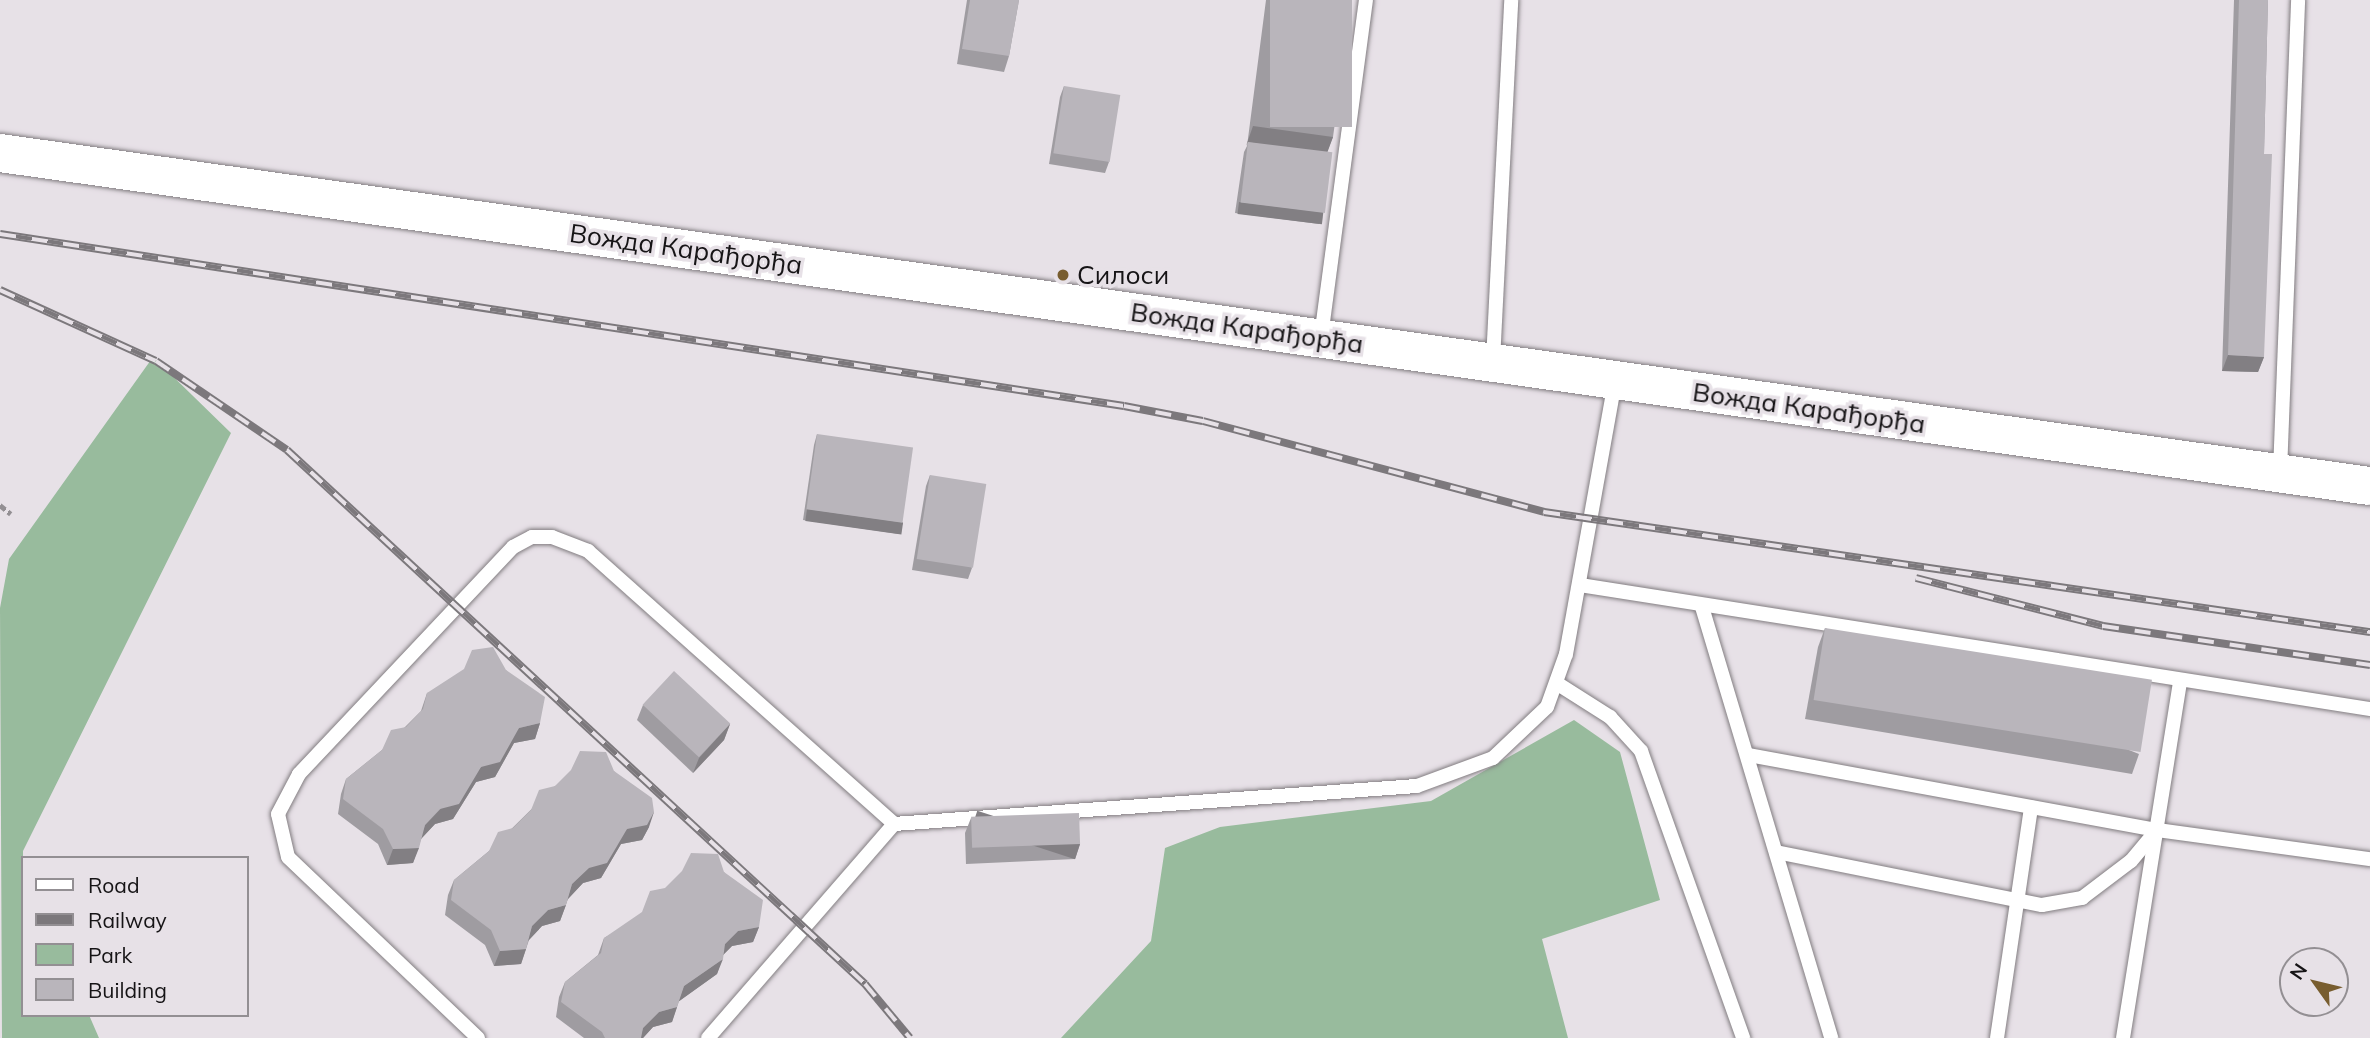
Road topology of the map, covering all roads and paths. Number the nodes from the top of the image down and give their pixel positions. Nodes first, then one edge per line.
1 (1366, 0) edge
2 (1511, 0) edge
3 (2298, 0) edge
4 (0, 153) edge
5 (1321, 339) junction
6 (1493, 363) junction
7 (1616, 380) junction
8 (2280, 473) junction
9 (2370, 486) edge
10 (0, 505) edge
11 (11, 514) dead end
12 (1580, 585) junction
13 (1702, 607) junction
14 (2180, 682) junction
15 (1558, 684) junction
16 (2370, 709) edge
17 (1748, 755) junction
18 (2031, 807) junction
19 (894, 824) junction
20 (2157, 830) junction
21 (1776, 852) junction
22 (2370, 859) edge
23 (2017, 902) junction
24 (478, 1038) edge
25 (708, 1038) edge
26 (1743, 1038) edge
27 (1831, 1038) edge
28 (1997, 1038) edge
29 (2123, 1038) edge

1 - 5 lane
2 - 6 lane
3 - 8 lane
4 - 5 main road, Вожда Карађорђа
5 - 6 main road, Вожда Карађорђа
6 - 7 main road, Вожда Карађорђа
7 - 8 main road, Вожда Карађорђа
7 - 12 lane
8 - 9 main road, Вожда Карађорђа
10 - 11 path
12 - 13 lane
12 - 15 lane
13 - 14 lane
13 - 17 lane
14 - 16 lane
14 - 20 lane
15 - 19 lane
15 - 26 lane
17 - 18 lane
17 - 21 lane
18 - 20 lane
18 - 23 lane
19 - 24 lane
19 - 25 lane
20 - 22 lane
20 - 23 lane
20 - 29 lane
21 - 23 lane
21 - 27 lane
23 - 28 lane

